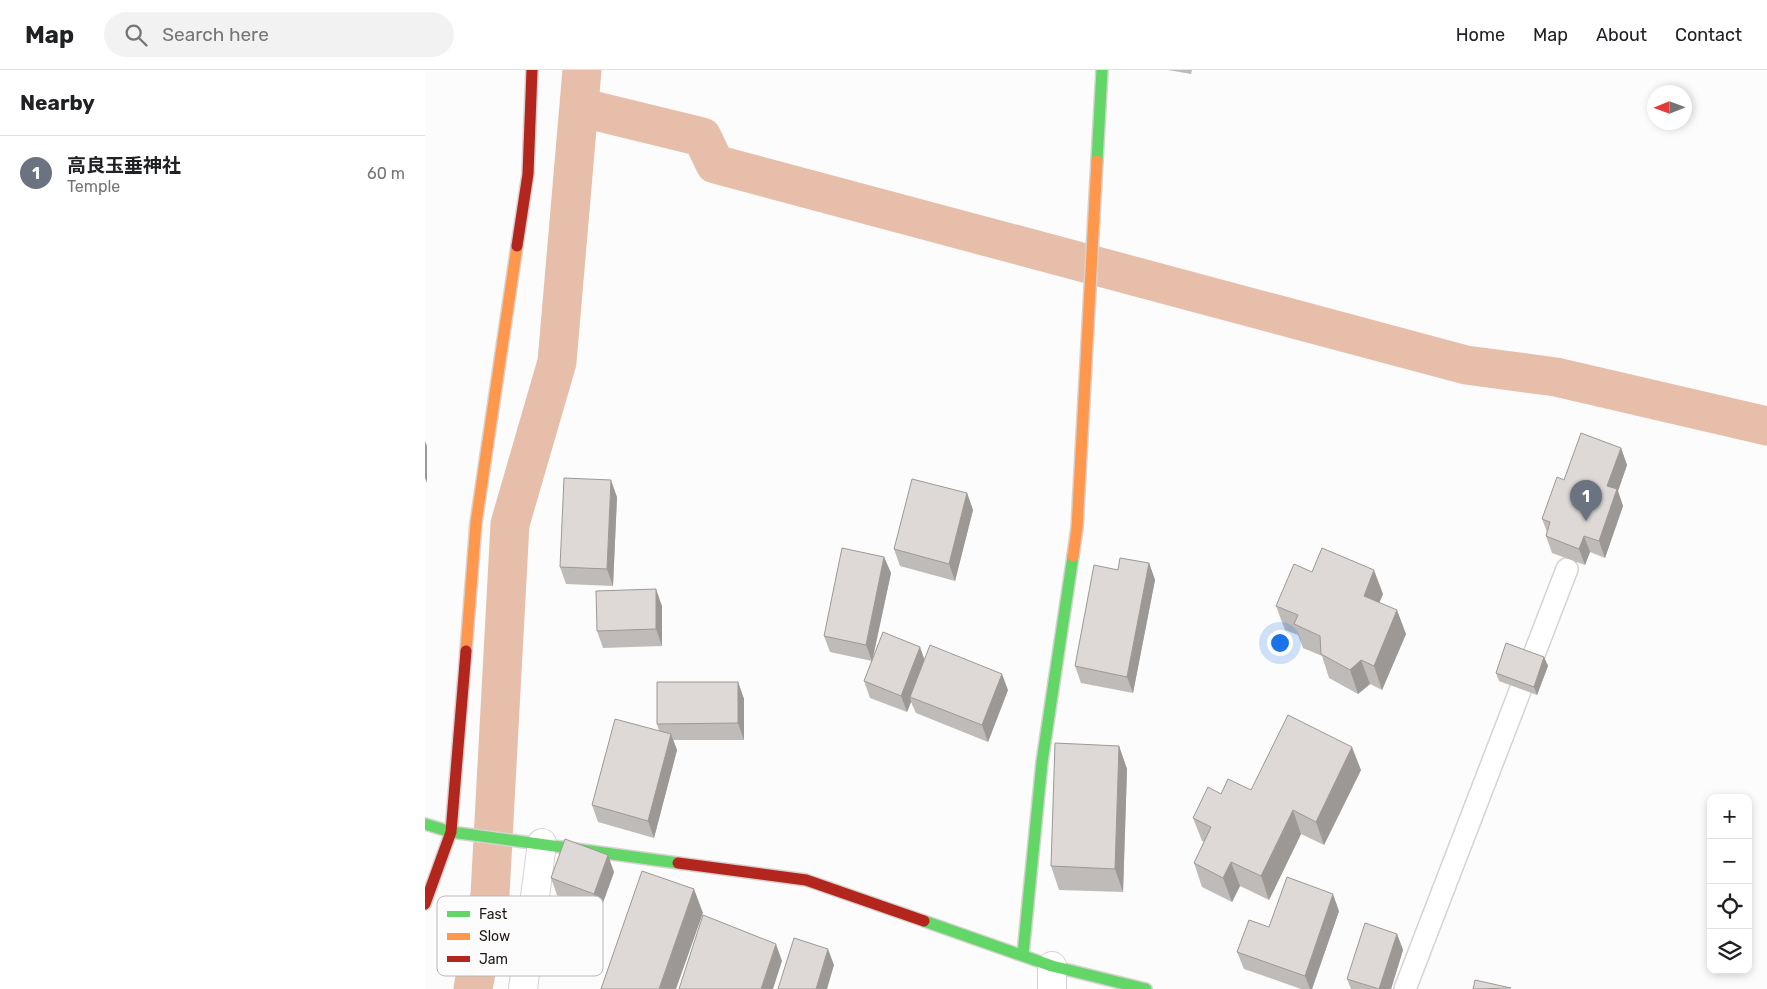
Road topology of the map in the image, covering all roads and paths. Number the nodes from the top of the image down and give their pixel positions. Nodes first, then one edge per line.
1 (533, 70) edge
2 (1102, 70) edge
3 (1567, 569) dead end
4 (425, 824) edge
5 (451, 832) junction
6 (537, 842) junction
7 (532, 896) edge
8 (425, 904) edge
9 (1023, 954) junction
10 (524, 976) edge
11 (1052, 977) edge
12 (523, 989) edge
13 (1146, 989) edge
14 (1405, 989) edge

1 - 5 street
2 - 9 street
3 - 14 lane
4 - 5 street
5 - 6 street
5 - 8 street
6 - 7 street
6 - 9 street
9 - 11 street
10 - 12 street
11 - 13 street

